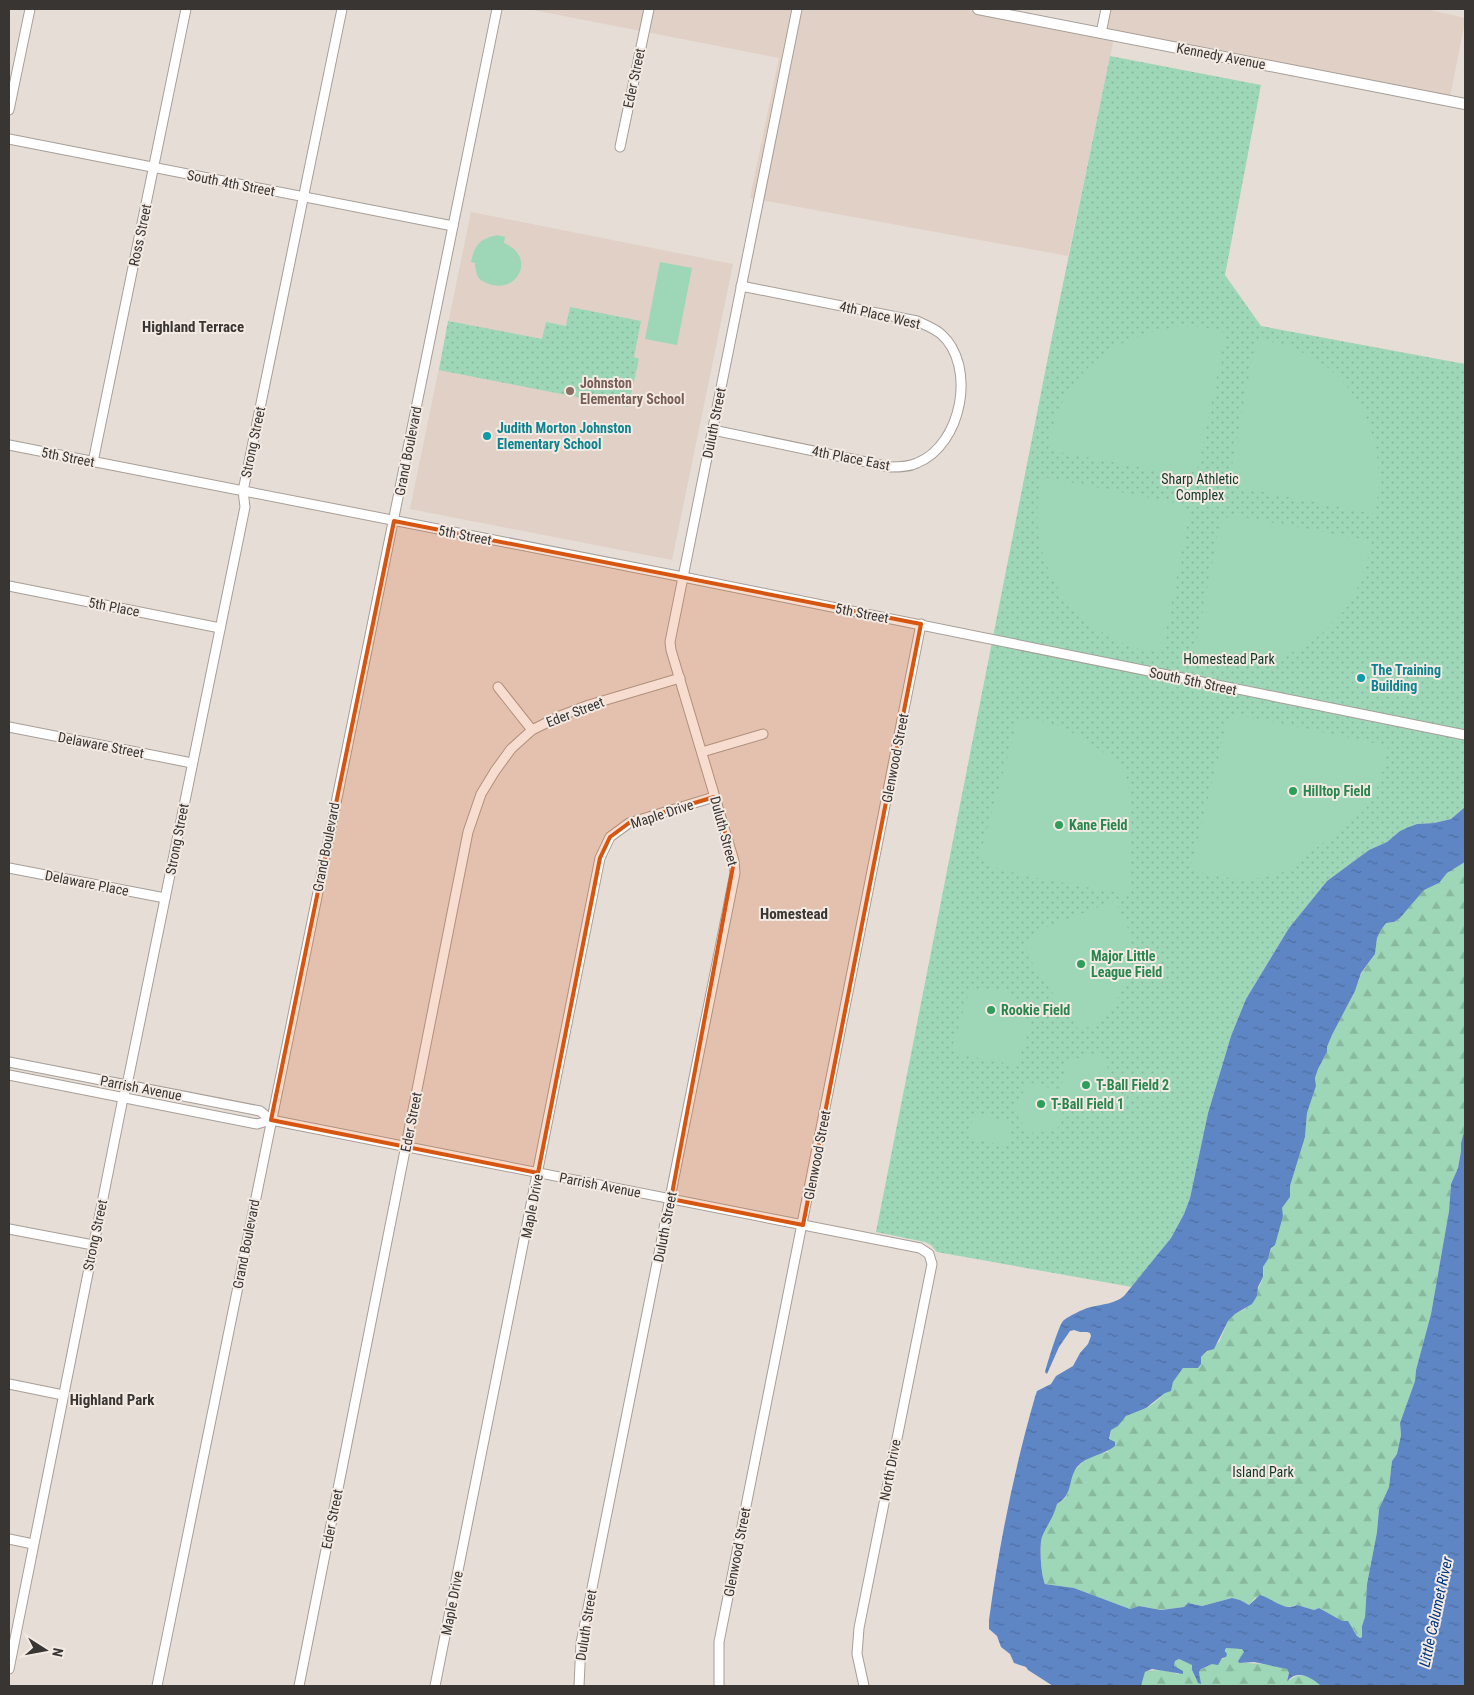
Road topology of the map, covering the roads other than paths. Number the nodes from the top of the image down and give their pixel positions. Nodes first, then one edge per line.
1 (30, 9) edge
2 (186, 9) edge
3 (342, 9) edge
4 (497, 9) edge
5 (649, 9) edge
6 (798, 9) edge
7 (978, 9) edge
8 (1106, 9) edge
9 (1101, 33) junction
10 (1465, 104) edge
11 (9, 110) edge
12 (9, 139) edge
13 (620, 147) dead end
14 (154, 167) junction
15 (303, 197) junction
16 (453, 226) junction
17 (742, 286) junction
18 (959, 406) joint
19 (713, 430) junction
20 (9, 445) edge
21 (94, 462) junction
22 (243, 491) junction
23 (394, 521) junction
24 (683, 577) junction
25 (9, 586) edge
26 (921, 624) junction
27 (220, 628) junction
28 (680, 678) junction
29 (498, 687) dead end
30 (9, 727) edge
31 (532, 730) junction
32 (763, 734) dead end
33 (1465, 735) edge
34 (702, 752) junction
35 (192, 762) junction
36 (714, 797) junction
37 (9, 868) edge
38 (165, 898) junction
39 (9, 1062) edge
40 (9, 1076) edge
41 (127, 1085) junction
42 (123, 1098) junction
43 (271, 1120) junction
44 (406, 1147) junction
45 (538, 1173) junction
46 (671, 1199) junction
47 (803, 1225) junction
48 (9, 1229) edge
49 (93, 1245) junction
50 (929, 1254) joint
51 (9, 1384) edge
52 (63, 1395) junction
53 (9, 1539) edge
54 (33, 1544) junction
55 (9, 1669) edge
56 (157, 1686) edge
57 (298, 1686) edge
58 (435, 1686) edge
59 (579, 1686) edge
60 (719, 1686) edge
61 (864, 1686) edge

1 - 11 street
2 - 14 street, Ross Street
3 - 15 street, Strong Street
4 - 16 street, Grand Boulevard
5 - 13 street, Eder Street
6 - 17 street, Duluth Street
7 - 9 street, Kennedy Avenue
8 - 9 street
9 - 10 street, Kennedy Avenue
12 - 14 street, South 4th Street
14 - 15 street, South 4th Street
14 - 21 street, Ross Street
15 - 16 street, South 4th Street
15 - 22 street, Strong Street
16 - 23 street, Grand Boulevard
17 - 18 street, 4th Place West
17 - 19 street, Duluth Street
18 - 19 street, 4th Place East
19 - 24 street, Duluth Street
20 - 21 street, 5th Street
21 - 22 street, 5th Street
22 - 23 street, 5th Street
22 - 27 street, Strong Street
23 - 24 street, 5th Street
23 - 43 street, Grand Boulevard
24 - 26 street, 5th Street
24 - 28 street, Duluth Street
25 - 27 street, 5th Place
26 - 33 street, South 5th Street
26 - 47 street, Glenwood Street
27 - 35 street, Strong Street
28 - 31 street, Eder Street
28 - 34 street, Duluth Street
29 - 31 street
30 - 35 street, Delaware Street
31 - 44 street, Eder Street
32 - 34 street
34 - 36 street, Duluth Street
35 - 38 street, Strong Street
36 - 45 street, Maple Drive
36 - 46 street, Duluth Street
37 - 38 street, Delaware Place
38 - 41 street, Strong Street
39 - 41 street, Parrish Avenue
40 - 42 street, Parrish Avenue
41 - 42 street, Strong Street
41 - 43 street, Parrish Avenue
42 - 43 street, Parrish Avenue
42 - 49 street, Strong Street
43 - 44 street, Parrish Avenue
43 - 56 street, Grand Boulevard
44 - 45 street, Parrish Avenue
44 - 57 street, Eder Street
45 - 46 street, Parrish Avenue
45 - 58 street, Maple Drive
46 - 47 street, Parrish Avenue
46 - 59 street, Duluth Street
47 - 50 street, Parrish Avenue
47 - 60 street, Glenwood Street
48 - 49 street
49 - 52 street, Strong Street
50 - 61 street, North Drive
51 - 52 street
52 - 54 street, Strong Street
53 - 54 street
54 - 55 street, Strong Street

